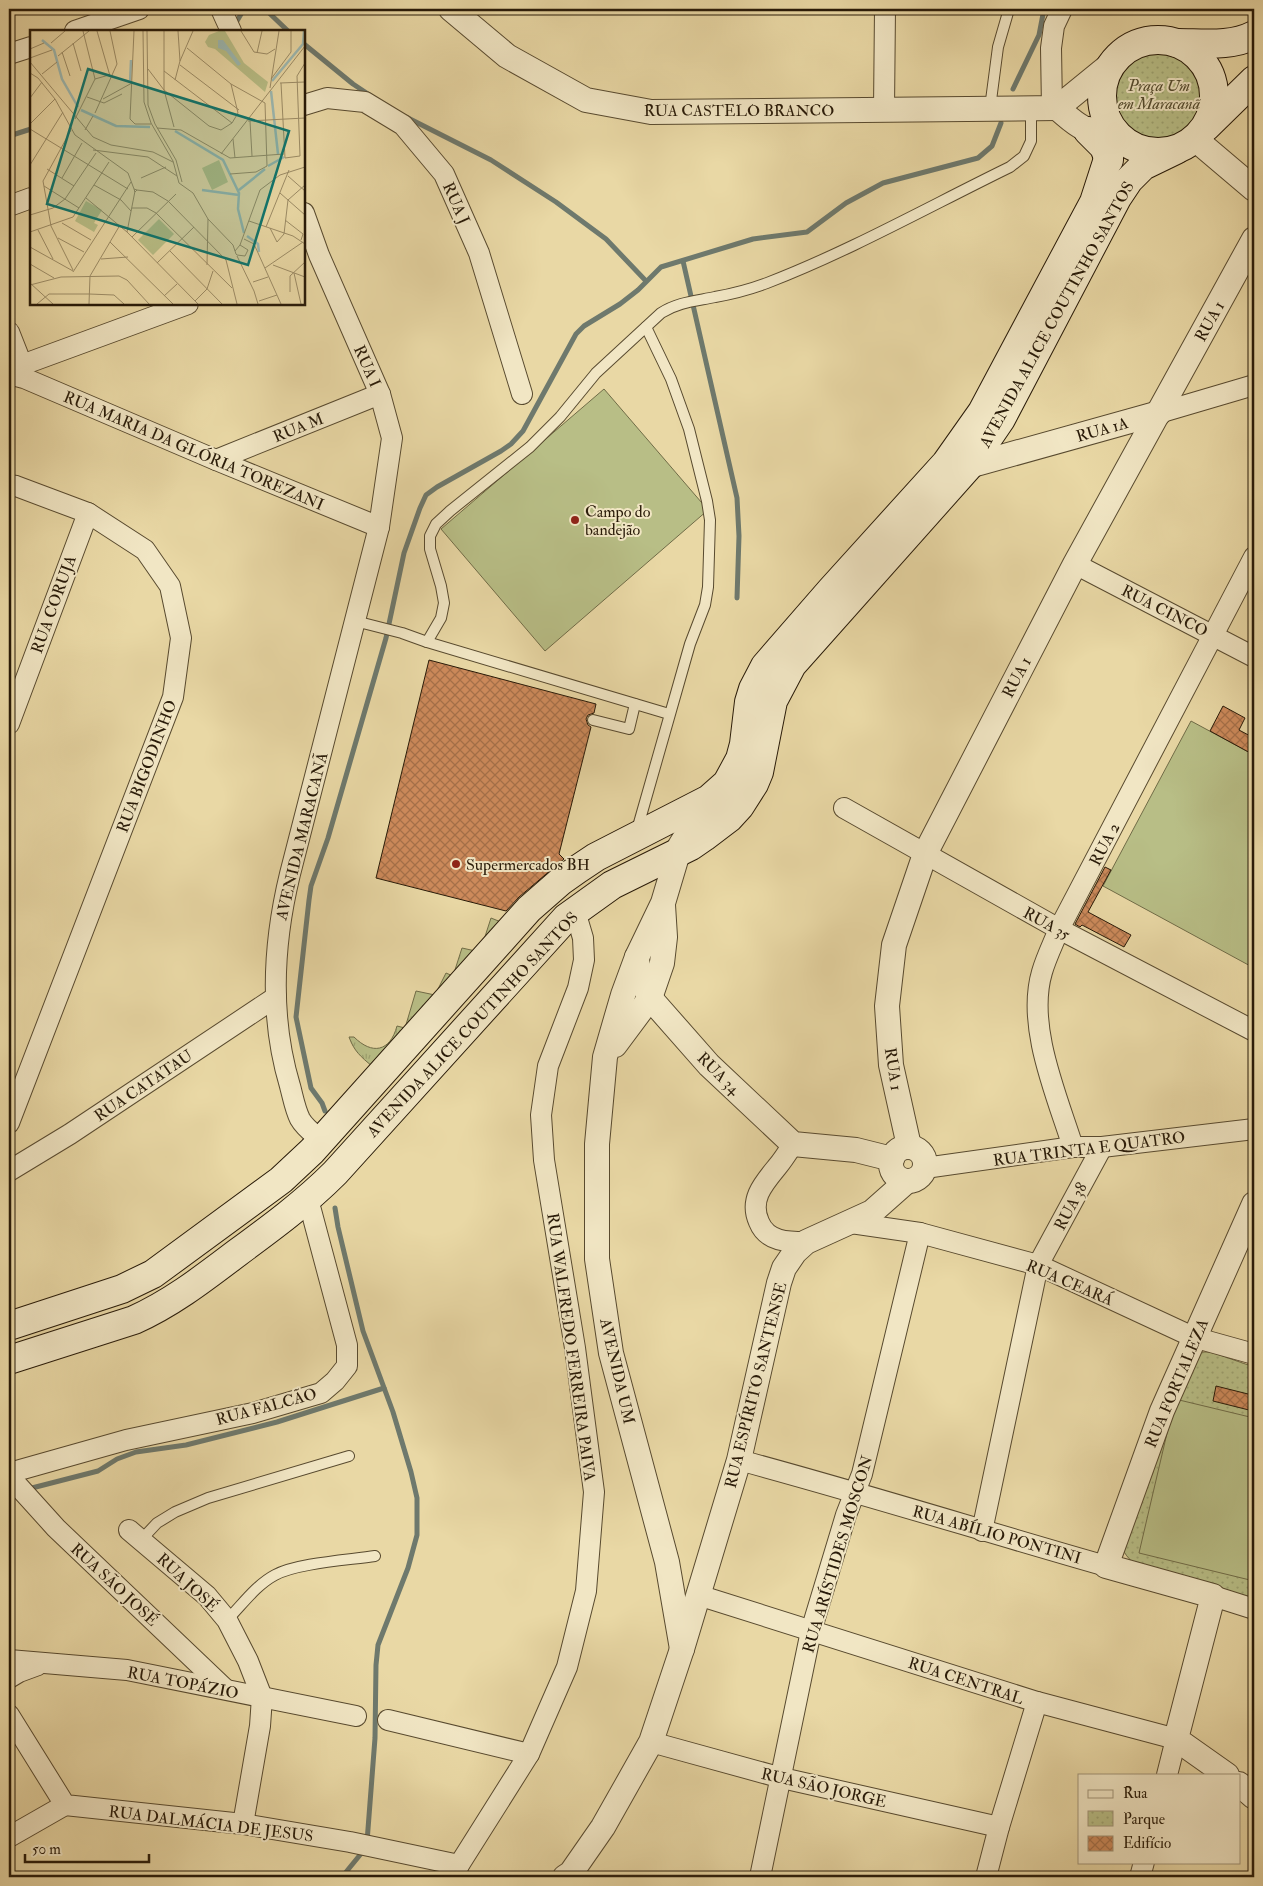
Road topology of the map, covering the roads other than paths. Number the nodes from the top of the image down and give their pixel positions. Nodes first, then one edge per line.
1 (139, 9) edge
2 (221, 9) edge
3 (452, 9) edge
4 (885, 9) edge
5 (1009, 9) edge
6 (1062, 9) edge
7 (78, 30) edge
8 (231, 30) edge
9 (1254, 35) edge
10 (1177, 43) junction
11 (30, 46) edge
12 (9, 54) edge
13 (1111, 64) junction
14 (1254, 80) edge
15 (305, 105) edge
16 (990, 108) junction
17 (1047, 108) junction
18 (884, 109) junction
19 (1105, 131) junction
20 (1192, 139) junction
21 (1254, 189) edge
22 (30, 198) edge
23 (9, 206) edge
24 (305, 219) edge
25 (1254, 239) edge
26 (312, 258) edge
27 (186, 305) edge
28 (646, 327) junction
29 (9, 332) edge
30 (18, 372) edge
31 (1254, 385) edge
32 (380, 394) junction
33 (522, 394) dead end
34 (1159, 413) junction
35 (961, 459) junction
36 (216, 460) junction
37 (9, 485) edge
38 (88, 513) junction
39 (379, 527) junction
40 (1254, 557) edge
41 (1075, 564) junction
42 (364, 623) junction
43 (1213, 635) junction
44 (426, 642) junction
45 (1254, 658) edge
46 (635, 704) junction
47 (669, 714) junction
48 (593, 720) dead end
49 (9, 724) edge
50 (719, 792) junction
51 (844, 808) dead end
52 (634, 838) junction
53 (677, 853) junction
54 (925, 854) junction
55 (662, 903) junction
56 (575, 910) junction
57 (1059, 930) junction
58 (637, 957) junction
59 (276, 997) junction
60 (650, 998) junction
61 (1254, 1031) edge
62 (605, 1057) junction
63 (9, 1123) edge
64 (1254, 1129) edge
65 (322, 1141) junction
66 (793, 1144) junction
67 (1073, 1147) junction
68 (1102, 1147) junction
69 (901, 1153) junction
70 (9, 1171) edge
71 (916, 1174) junction
72 (308, 1199) junction
73 (1254, 1205) edge
74 (851, 1223) junction
75 (920, 1233) junction
76 (806, 1242) junction
77 (1038, 1265) junction
78 (9, 1326) edge
79 (1193, 1337) junction
80 (1254, 1354) edge
81 (9, 1360) edge
82 (349, 1456) dead end
83 (739, 1460) junction
84 (9, 1474) edge
85 (856, 1492) junction
86 (982, 1531) junction
87 (136, 1535) joint
88 (375, 1556) dead end
89 (1106, 1566) junction
90 (698, 1595) junction
91 (1213, 1596) junction
92 (1254, 1609) edge
93 (227, 1620) junction
94 (811, 1631) junction
95 (682, 1649) junction
96 (9, 1660) edge
97 (43, 1664) junction
98 (9, 1678) edge
99 (225, 1689) junction
100 (262, 1697) junction
101 (1037, 1702) junction
102 (9, 1715) edge
103 (356, 1716) dead end
104 (388, 1720) dead end
105 (1176, 1739) junction
106 (651, 1742) junction
107 (529, 1754) junction
108 (1167, 1774) edge
109 (1226, 1774) edge
110 (782, 1778) junction
111 (1240, 1785) edge
112 (1254, 1797) edge
113 (65, 1805) junction
114 (244, 1824) junction
115 (999, 1827) junction
116 (9, 1837) edge
117 (1143, 1864) edge
118 (454, 1871) edge
119 (575, 1876) edge
120 (760, 1877) edge
121 (986, 1877) edge
122 (1140, 1877) edge

1 - 7 street
2 - 8 street
3 - 18 street, RUA CASTELO BRANCO
4 - 18 street
5 - 16 lane
6 - 17 street
9 - 10 main road
10 - 13 main road
10 - 20 main road
11 - 12 street
13 - 17 street
13 - 19 main road
14 - 20 main road, AVENIDA ALICE COUTINHO SANTOS
15 - 33 street, RUA J
16 - 17 street, RUA CASTELO BRANCO
16 - 18 street, RUA CASTELO BRANCO
17 - 19 street
17 - 28 lane
19 - 20 main road
19 - 35 main road, AVENIDA ALICE COUTINHO SANTOS
20 - 21 street
20 - 35 main road, AVENIDA ALICE COUTINHO SANTOS
22 - 23 street
24 - 26 street, RUA I
25 - 34 street, RUA 1
26 - 32 street, RUA I
27 - 30 street
28 - 44 lane
28 - 47 lane
29 - 30 street
30 - 36 street, RUA MARIA DA GLÓRIA TOREZANI
31 - 34 street, RUA 1A
32 - 36 street, RUA M
32 - 39 street, RUA I
34 - 35 street, RUA 1A
34 - 41 street, RUA 1
35 - 50 main road, AVENIDA ALICE COUTINHO SANTOS
35 - 53 main road, AVENIDA ALICE COUTINHO SANTOS
36 - 39 street, RUA MARIA DA GLÓRIA TOREZANI
37 - 38 street, RUA BIGODINHO
38 - 49 street, RUA CORUJA
38 - 63 street, RUA BIGODINHO
39 - 42 street, AVENIDA MARACANÃ
40 - 43 street, RUA 2
41 - 43 street, RUA CINCO
41 - 54 street, RUA 1
42 - 44 lane
42 - 59 street, AVENIDA MARACANÃ
43 - 45 street, RUA CINCO
43 - 57 street, RUA 2
44 - 46 lane
46 - 47 lane
46 - 48 lane
47 - 52 lane
50 - 52 main road, AVENIDA ALICE COUTINHO SANTOS
50 - 53 street, AVENIDA UM
51 - 54 street, RUA 35
52 - 65 main road, AVENIDA ALICE COUTINHO SANTOS
53 - 55 street, AVENIDA UM
53 - 56 main road, AVENIDA ALICE COUTINHO SANTOS
54 - 57 street, RUA 35
54 - 69 street, RUA 1
55 - 58 street, AVENIDA UM
55 - 60 street, AVENIDA UM
56 - 72 main road, AVENIDA ALICE COUTINHO SANTOS
56 - 107 street, RUA WALFREDO FERREIRA PAIVA
57 - 61 street, RUA 35
57 - 67 street, RUA 2
58 - 60 street, RUA 34
58 - 62 street, AVENIDA UM
59 - 65 street, AVENIDA MARACANÃ
59 - 70 street, RUA CATATAU
60 - 62 street, AVENIDA UM
60 - 66 street, RUA 34
62 - 95 street, AVENIDA UM
64 - 68 street, RUA TRINTA E QUATRO
65 - 78 main road, AVENIDA ALICE COUTINHO SANTOS
66 - 69 street
66 - 76 street
67 - 68 street, RUA TRINTA E QUATRO
67 - 71 street, RUA TRINTA E QUATRO
68 - 77 street, RUA 38
69 - 71 street
71 - 74 street, RUA ESPÍRITO SANTENSE
72 - 81 main road, AVENIDA ALICE COUTINHO SANTOS
72 - 84 street, RUA FALCÃO
73 - 79 street, RUA FORTALEZA
74 - 75 street, RUA CEARÁ
74 - 76 street, RUA ESPÍRITO SANTENSE
75 - 77 street, RUA CEARÁ
75 - 85 street, RUA ARÍSTIDES MOSCON
76 - 83 street, RUA ESPÍRITO SANTENSE
77 - 79 street, RUA CEARÁ
77 - 86 street
79 - 80 street, RUA CEARÁ
79 - 89 street, RUA FORTALEZA
82 - 87 lane
83 - 85 street, RUA ABÍLIO PONTINI
83 - 90 street, RUA ESPÍRITO SANTENSE
84 - 99 street, RUA SÃO JOSÉ
85 - 86 street, RUA ABÍLIO PONTINI
85 - 94 street, RUA ARÍSTIDES MOSCON
86 - 89 street, RUA ABÍLIO PONTINI
87 - 93 street, RUA JOSÉ
88 - 93 lane
89 - 91 street, RUA ABÍLIO PONTINI
90 - 94 street, RUA CENTRAL
90 - 95 street, RUA ESPÍRITO SANTENSE
91 - 92 street, RUA ABÍLIO PONTINI
91 - 105 street
93 - 100 street, RUA JOSÉ
94 - 101 street, RUA CENTRAL
94 - 110 street, RUA ARÍSTIDES MOSCON
95 - 106 street, RUA ESPÍRITO SANTENSE
96 - 97 street, RUA TOPÁZIO
97 - 98 street
97 - 99 street, RUA TOPÁZIO
99 - 100 street, RUA TOPÁZIO
100 - 103 street, RUA TOPÁZIO
100 - 114 street
101 - 105 street, RUA CENTRAL
101 - 115 street
102 - 113 street
104 - 107 street
105 - 108 street
105 - 109 street, RUA CENTRAL
106 - 110 street, RUA SÃO JORGE
106 - 119 street, RUA ESPÍRITO SANTENSE
107 - 118 street, RUA WALFREDO FERREIRA PAIVA
110 - 115 street, RUA SÃO JORGE
110 - 120 street, RUA ARÍSTIDES MOSCON
111 - 112 street
113 - 114 street, RUA DALMÁCIA DE JESUS
113 - 116 street
114 - 118 street, RUA DALMÁCIA DE JESUS
115 - 121 street
117 - 122 street

